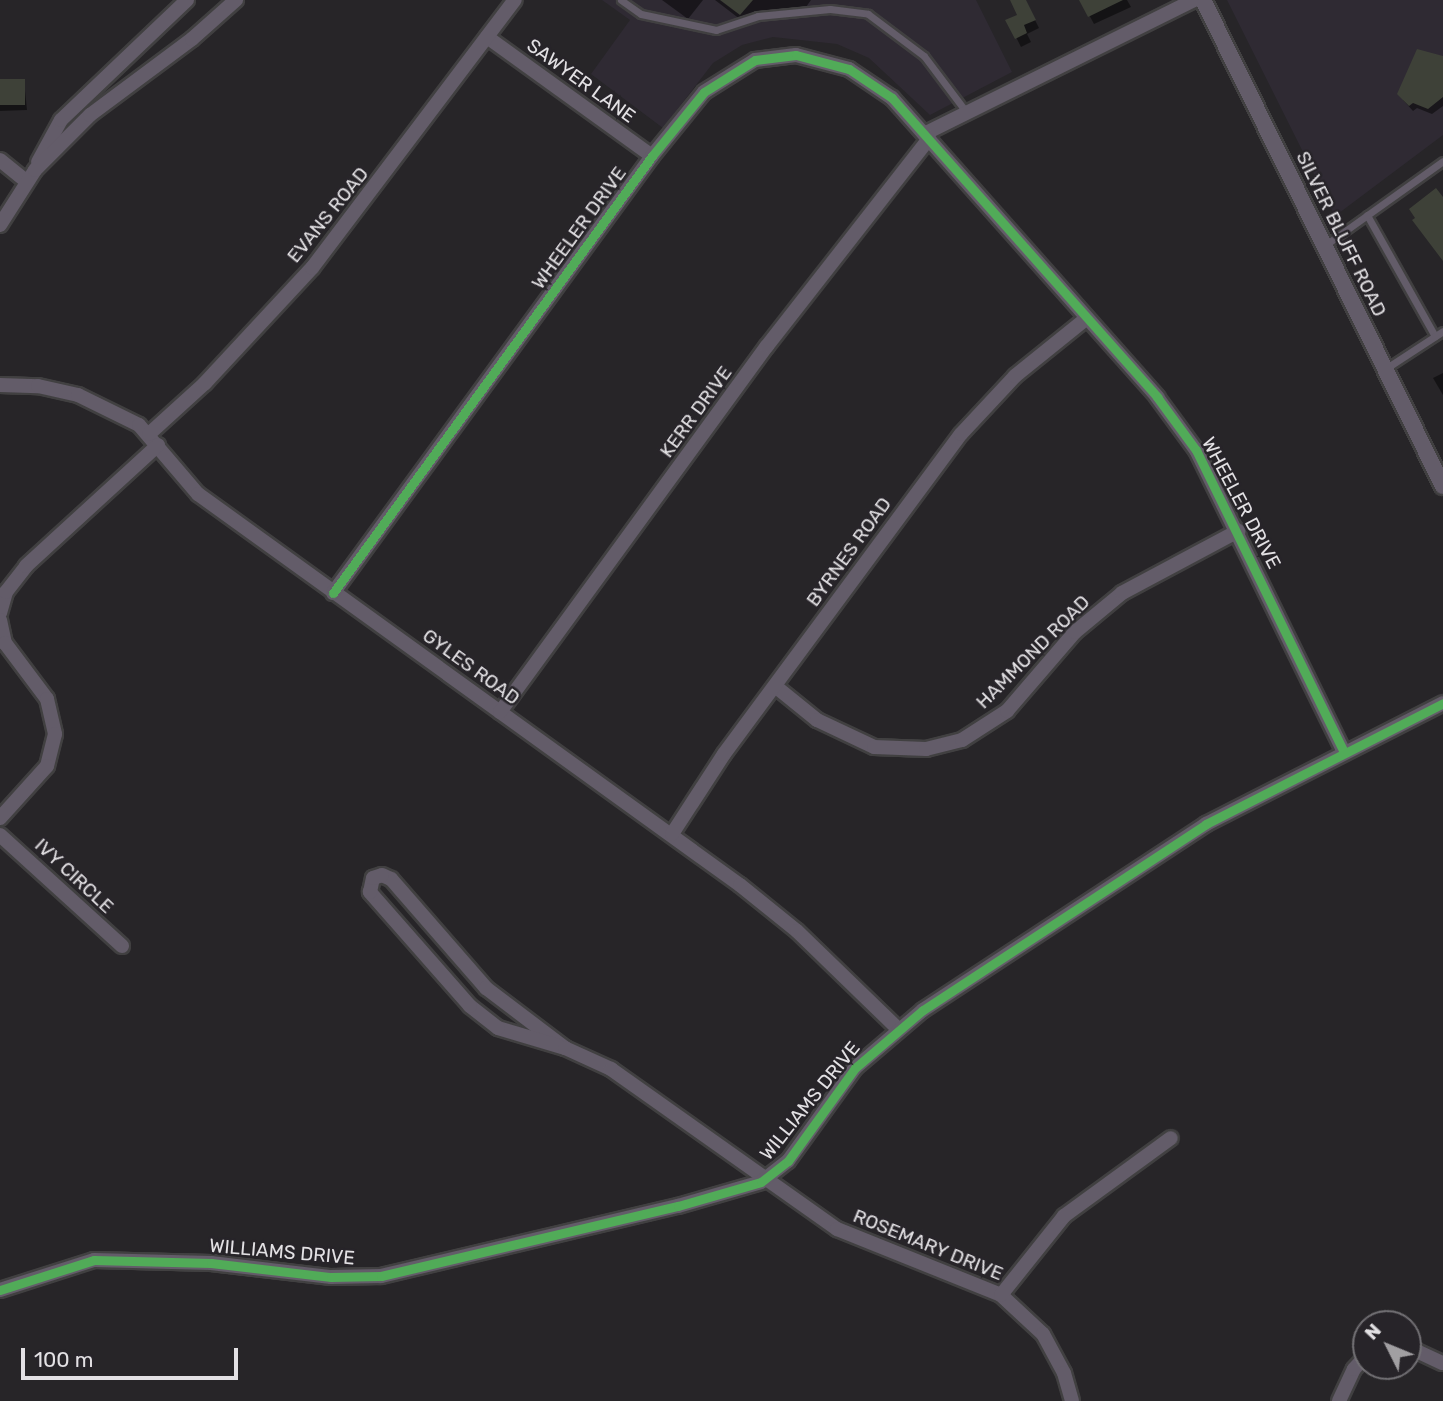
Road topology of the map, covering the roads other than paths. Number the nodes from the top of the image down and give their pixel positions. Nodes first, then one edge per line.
1 (187, 0) edge
2 (236, 0) edge
3 (514, 0) edge
4 (621, 0) edge
5 (1194, 0) edge
6 (1203, 0) edge
7 (487, 37) junction
8 (967, 113) junction
9 (926, 136) junction
10 (652, 156) junction
11 (0, 160) edge
12 (1443, 161) edge
13 (30, 175) junction
14 (1367, 215) junction
15 (0, 225) edge
16 (1323, 247) junction
17 (1087, 318) junction
18 (1443, 331) edge
19 (1435, 336) junction
20 (1385, 369) junction
21 (0, 385) edge
22 (154, 439) junction
23 (1443, 486) edge
24 (1238, 531) junction
25 (334, 593) junction
26 (0, 613) edge
27 (0, 620) edge
28 (4, 645) edge
29 (775, 686) junction
30 (1443, 703) edge
31 (500, 712) junction
32 (1344, 752) junction
33 (0, 818) edge
34 (671, 834) junction
35 (0, 835) edge
36 (122, 946) dead end
37 (898, 1029) junction
38 (565, 1048) junction
39 (1171, 1138) dead end
40 (767, 1178) junction
41 (0, 1290) edge
42 (1001, 1295) junction
43 (1422, 1353) edge
44 (1443, 1363) edge
45 (1352, 1373) edge
46 (1072, 1401) edge
47 (1339, 1401) edge

1 - 13 street
2 - 13 street
3 - 7 street, EVANS ROAD
4 - 8 lane
5 - 8 street, KERR DRIVE
6 - 16 street, SILVER BLUFF ROAD
7 - 10 street, SAWYER LANE
7 - 22 street, EVANS ROAD
8 - 9 street, KERR DRIVE
9 - 10 street, WHEELER DRIVE
9 - 17 street, WHEELER DRIVE
9 - 31 street, KERR DRIVE
10 - 25 street, WHEELER DRIVE
11 - 13 street
12 - 14 lane
13 - 15 street
14 - 16 lane
14 - 19 lane
16 - 20 street, SILVER BLUFF ROAD
17 - 24 street, WHEELER DRIVE
17 - 29 street, BYRNES ROAD
18 - 19 lane
19 - 20 lane
20 - 23 street, SILVER BLUFF ROAD
21 - 22 street, GYLES ROAD
22 - 25 street, GYLES ROAD
22 - 26 street, EVANS ROAD
24 - 29 street, HAMMOND ROAD
24 - 32 street, WHEELER DRIVE
25 - 31 street, GYLES ROAD
27 - 28 street
28 - 33 street
29 - 34 street, BYRNES ROAD
30 - 32 street, WILLIAMS DRIVE
31 - 34 street, GYLES ROAD
32 - 37 street, WILLIAMS DRIVE
34 - 37 street, GYLES ROAD
35 - 36 street, IVY CIRCLE
37 - 40 street, WILLIAMS DRIVE
38 - 38 street
38 - 40 street, ROSEMARY DRIVE
39 - 42 street
40 - 41 street, WILLIAMS DRIVE
40 - 42 street, ROSEMARY DRIVE
42 - 46 street, ROSEMARY DRIVE
43 - 44 street
45 - 47 street

